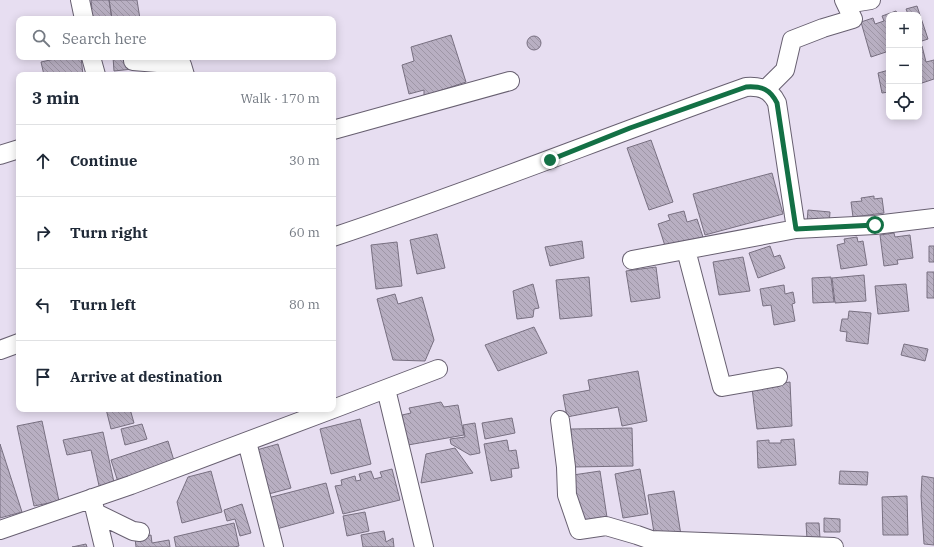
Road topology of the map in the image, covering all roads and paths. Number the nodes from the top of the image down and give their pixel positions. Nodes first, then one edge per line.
1 (80, 0) edge
2 (871, 0) edge
3 (848, 8) edge
4 (83, 16) edge
5 (92, 60) edge
6 (133, 61) dead end
7 (95, 72) edge
8 (184, 72) edge
9 (510, 81) dead end
10 (765, 90) junction
11 (336, 129) edge
12 (16, 150) edge
13 (0, 154) edge
14 (934, 218) edge
15 (796, 229) junction
16 (336, 236) edge
17 (686, 250) junction
18 (632, 260) dead end
19 (16, 344) edge
20 (0, 350) edge
21 (438, 369) dead end
22 (778, 377) dead end
23 (386, 389) junction
24 (336, 408) edge
25 (325, 412) edge
26 (560, 420) dead end
27 (247, 442) junction
28 (94, 506) junction
29 (0, 530) edge
30 (140, 532) dead end
31 (651, 544) edge
32 (104, 547) edge
33 (274, 547) edge
34 (424, 547) edge
35 (834, 547) edge

1 - 4 street
2 - 3 street
3 - 10 street
5 - 7 street
6 - 8 street
9 - 11 street
10 - 15 street
10 - 16 street
12 - 13 street
14 - 15 street
15 - 17 street
17 - 18 street
17 - 22 street
19 - 20 street
21 - 23 street
23 - 24 street
23 - 34 street
25 - 27 street
26 - 31 street
27 - 28 street
27 - 33 street
28 - 29 street
28 - 30 street
28 - 32 street
31 - 35 street

